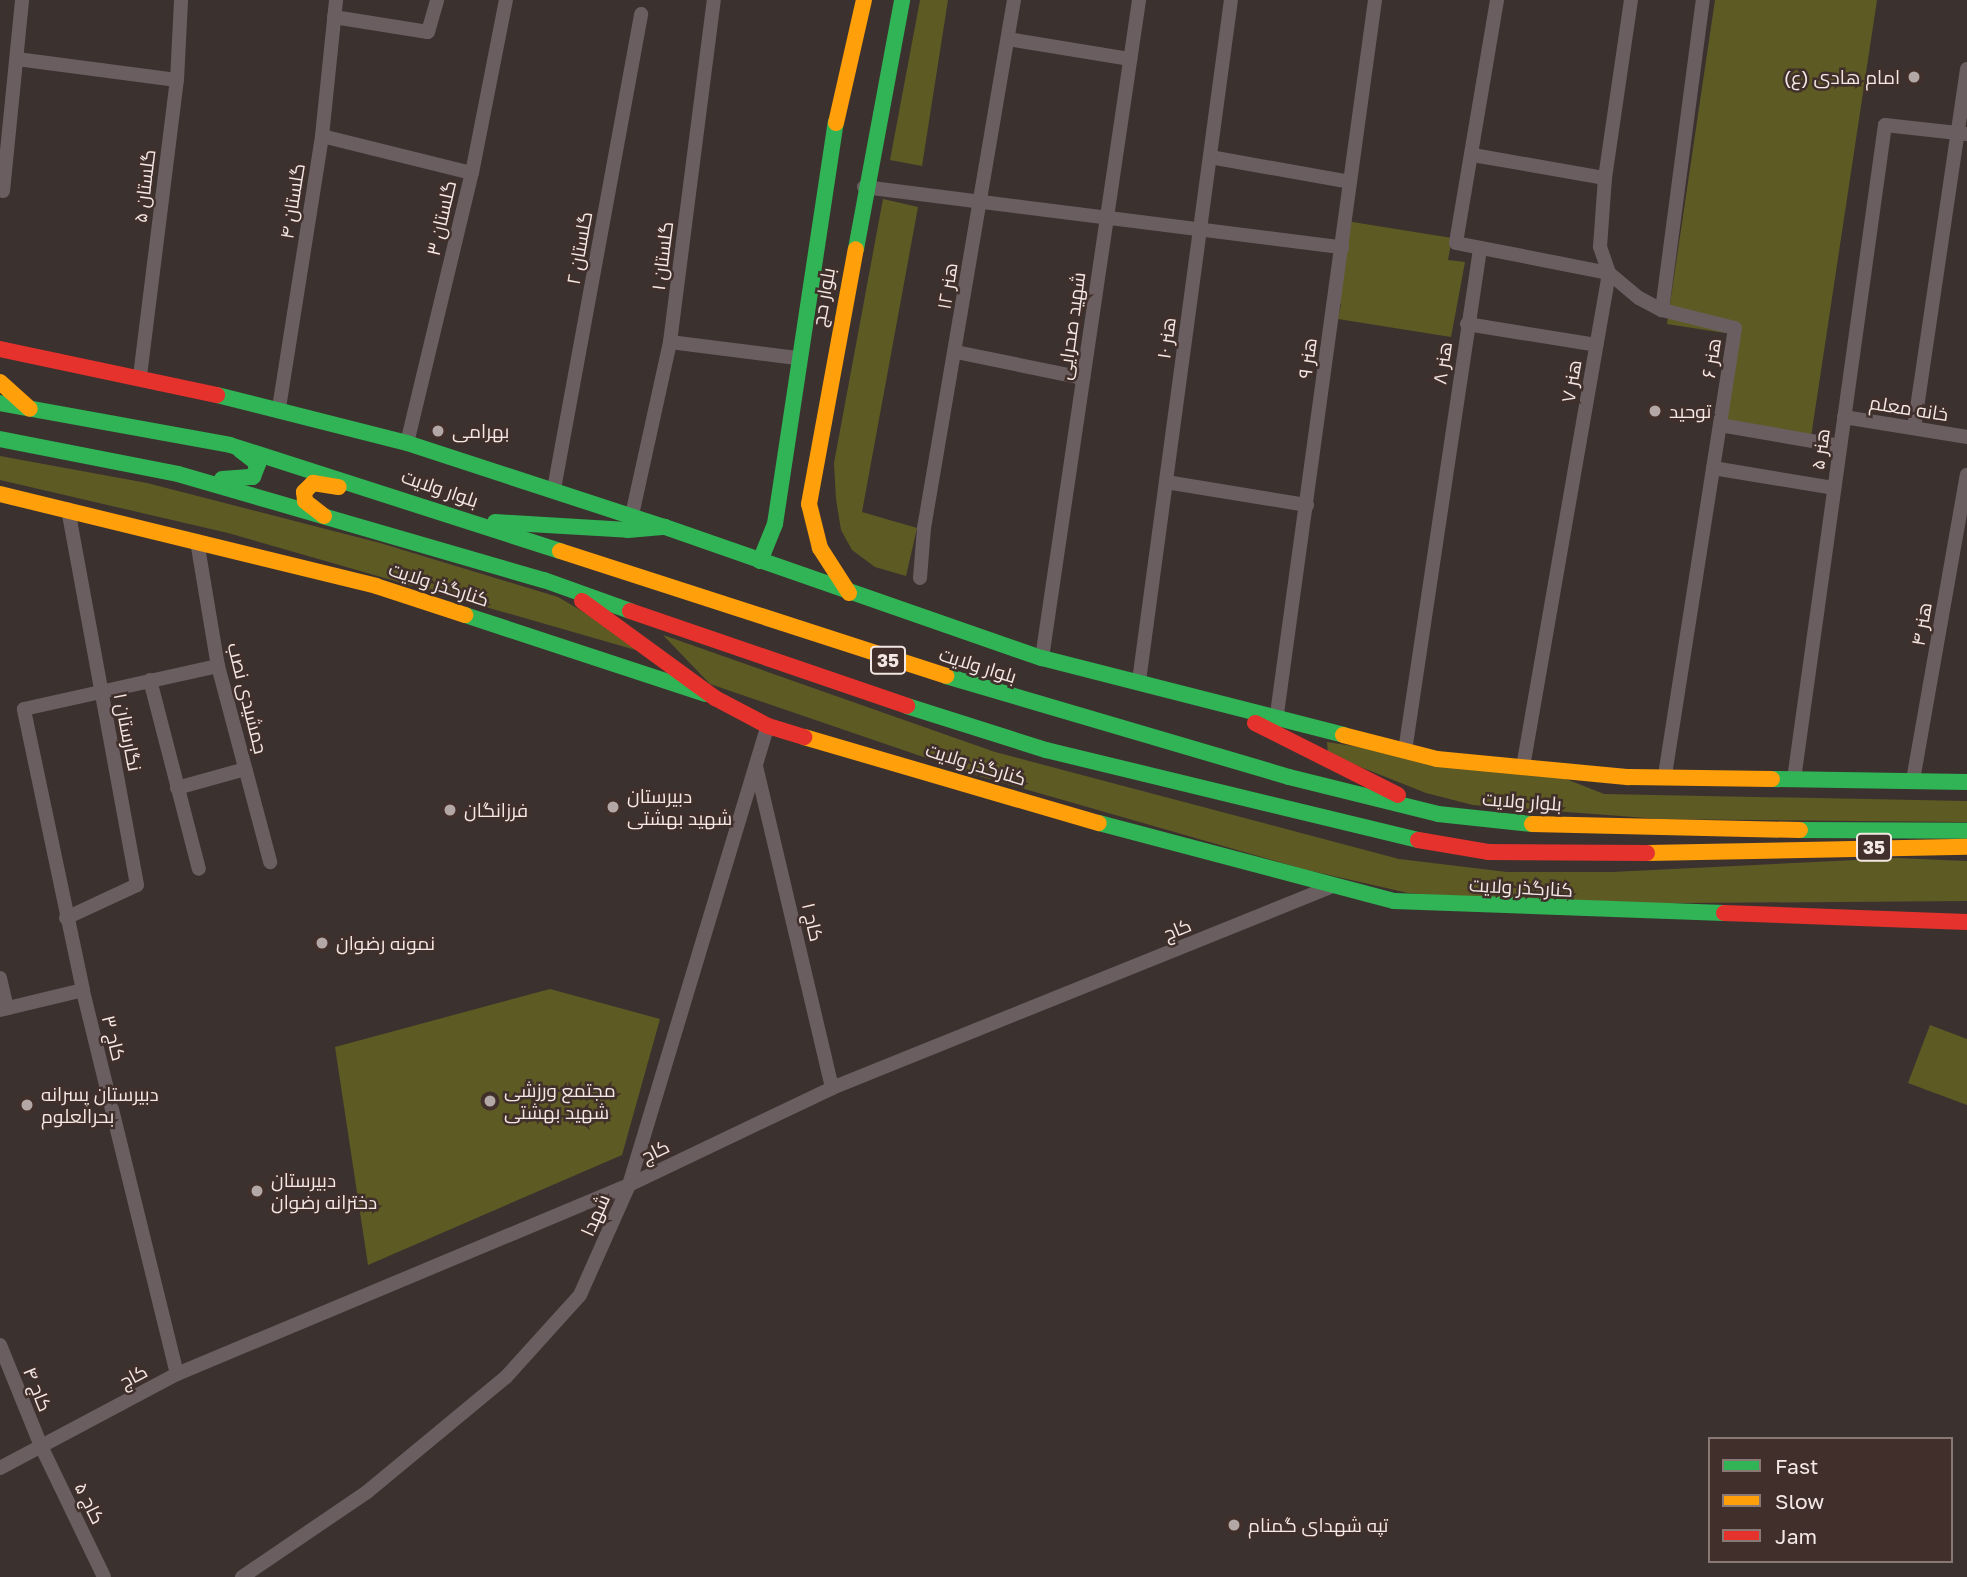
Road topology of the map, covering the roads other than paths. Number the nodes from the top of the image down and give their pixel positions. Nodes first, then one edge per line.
1 (22, 0) edge
2 (181, 0) edge
3 (336, 0) edge
4 (437, 0) edge
5 (506, 0) edge
6 (714, 0) edge
7 (864, 0) edge
8 (902, 0) edge
9 (1014, 0) edge
10 (1139, 0) edge
11 (1231, 0) edge
12 (1375, 0) edge
13 (1497, 0) edge
14 (1631, 0) edge
15 (1703, 0) edge
16 (641, 14) dead end
17 (334, 17) junction
18 (1008, 39) junction
19 (17, 59) junction
20 (1130, 59) junction
21 (1967, 69) edge
22 (177, 80) junction
23 (1963, 134) edge
24 (322, 136) junction
25 (1473, 155) junction
26 (1209, 157) junction
27 (472, 173) junction
28 (1605, 178) junction
29 (1350, 183) junction
30 (864, 187) junction
31 (3, 191) dead end
32 (979, 202) junction
33 (1106, 219) junction
34 (1200, 229) junction
35 (1342, 247) junction
36 (1479, 248) junction
37 (1609, 273) junction
38 (1662, 310) junction
39 (1467, 324) junction
40 (670, 342) junction
41 (1596, 345) junction
42 (0, 349) edge
43 (956, 352) junction
44 (797, 359) junction
45 (140, 376) junction
46 (1083, 378) junction
47 (0, 382) edge
48 (0, 403) edge
49 (279, 408) junction
50 (30, 409) junction
51 (1844, 417) junction
52 (1720, 425) junction
53 (1914, 428) junction
54 (1967, 437) edge
55 (0, 439) edge
56 (407, 443) junction
57 (230, 445) junction
58 (1840, 446) junction
59 (1713, 468) junction
60 (178, 474) junction
61 (1967, 475) edge
62 (1166, 482) junction
63 (782, 483) junction
64 (1834, 488) junction
65 (554, 489) junction
66 (811, 490) junction
67 (389, 493) junction
68 (0, 494) edge
69 (1307, 505) junction
70 (68, 509) junction
71 (632, 515) junction
72 (330, 520) junction
73 (478, 523) junction
74 (665, 527) junction
75 (197, 541) junction
76 (760, 561) junction
77 (920, 578) dead end
78 (569, 591) junction
79 (850, 594) junction
80 (1042, 658) junction
81 (218, 666) junction
82 (150, 680) junction
83 (1139, 681) junction
84 (100, 691) junction
85 (715, 698) junction
86 (1239, 710) junction
87 (1276, 721) junction
88 (768, 726) junction
89 (1405, 751) junction
90 (756, 764) junction
91 (1523, 767) junction
92 (245, 769) junction
93 (1665, 777) junction
94 (1794, 779) junction
95 (1913, 780) junction
96 (1967, 782) edge
97 (177, 788) junction
98 (1438, 814) junction
99 (1967, 831) edge
100 (1967, 847) edge
101 (270, 862) dead end
102 (199, 869) dead end
103 (1333, 886) junction
104 (66, 918) junction
105 (1967, 922) edge
106 (0, 978) edge
107 (83, 990) junction
108 (3, 1009) edge
109 (832, 1088) junction
110 (629, 1185) junction
111 (0, 1345) edge
112 (177, 1374) junction
113 (41, 1446) junction
114 (0, 1468) edge
115 (104, 1577) edge
116 (242, 1577) edge

1 - 19 street
2 - 22 street, گلستان ۵
3 - 17 street, گلستان ۴
4 - 17 street
5 - 27 street, گلستان ۳
6 - 40 street, گلستان ۱
7 - 44 main road, بلوار حج
8 - 30 main road, بلوار حج
9 - 18 street, هنر ۱۲
10 - 20 street, شهید صحرایی
11 - 26 street, هنر ۱۰
12 - 29 street, هنر ۹
13 - 25 street
14 - 28 street, هنر ۷
15 - 38 street
16 - 65 street, گلستان ۲
17 - 24 street, گلستان ۴
18 - 20 street
18 - 32 street, هنر ۱۲
19 - 22 street
19 - 31 street
20 - 33 street, شهید صحرایی
21 - 23 street
22 - 45 street, گلستان ۵
23 - 51 street, هنر ۵
23 - 53 street
24 - 27 street
24 - 49 street, گلستان ۴
25 - 28 street
25 - 36 street
26 - 29 street
26 - 34 street, هنر ۱۰
27 - 56 street, گلستان ۳
28 - 37 street, هنر ۷
29 - 35 street, هنر ۹
30 - 32 street
30 - 66 main road, بلوار حج
32 - 33 street
32 - 43 street, هنر ۱۲
33 - 34 street
33 - 46 street, شهید صحرایی
34 - 35 street
34 - 62 street, هنر ۱۰
35 - 69 street, هنر ۹
36 - 37 street
36 - 39 street, هنر ۸
37 - 38 street
37 - 41 street, هنر ۷
38 - 52 street, هنر ۶
39 - 41 street
39 - 89 street, هنر ۸
40 - 44 street
40 - 71 street, گلستان ۱
41 - 91 street, هنر ۷
42 - 45 main road
43 - 46 street
43 - 77 street, هنر ۱۲
44 - 63 main road, بلوار حج
45 - 49 main road
46 - 80 street, شهید صحرایی
47 - 50 main road
48 - 50 main road, بلوار ولایت / 35
49 - 56 main road
50 - 57 main road, بلوار ولایت / 35
51 - 53 street, خانه معلم
51 - 58 street, هنر ۵
52 - 58 street
52 - 59 street, هنر ۶
53 - 54 street, خانه معلم
55 - 60 main road, 35
56 - 65 main road
57 - 60 main road
57 - 67 main road, بلوار ولایت / 35
58 - 64 street, هنر ۵
59 - 64 street
59 - 93 street, هنر ۶
60 - 72 main road, 35
61 - 95 street, هنر ۴
62 - 69 street
62 - 83 street, هنر ۱۰
63 - 66 main road
63 - 76 main road, بلوار حج
64 - 94 street, هنر ۵
65 - 71 main road
66 - 79 main road, بلوار حج
67 - 72 main road
67 - 73 main road, بلوار ولایت / 35
68 - 70 main road, کنارگذر ولایت
69 - 87 street, هنر ۹
70 - 75 main road, کنارگذر ولایت
70 - 84 street, نگارستان ۱
71 - 74 main road
72 - 78 main road, 35
73 - 74 main road
73 - 98 main road, بلوار ولایت / 35
74 - 76 main road
75 - 81 street, جمشیدی نصب
75 - 85 main road, کنارگذر ولایت
76 - 79 main road
78 - 85 main road
78 - 100 main road, 35
79 - 80 main road
80 - 83 main road
81 - 82 street
81 - 92 street, جمشیدی نصب
82 - 84 street
82 - 97 street
83 - 86 main road
84 - 104 street, نگارستان ۱
84 - 104 street, کاج ۳
85 - 88 main road, کنارگذر ولایت
86 - 87 main road
86 - 98 main road
87 - 89 main road
88 - 90 street, شهدا
88 - 103 main road, کنارگذر ولایت
89 - 91 main road
90 - 109 street, کاج ۱
90 - 110 street, شهدا
91 - 93 main road
92 - 97 street
92 - 101 street, جمشیدی نصب
93 - 94 main road
94 - 95 main road
95 - 96 main road
97 - 102 street
98 - 99 main road, بلوار ولایت / 35
103 - 105 main road, کنارگذر ولایت
103 - 109 street, کاج
104 - 107 street, کاج ۳
106 - 108 street
107 - 108 street
107 - 112 street, کاج ۳
109 - 110 street, کاج
110 - 112 street, کاج
110 - 116 street, شهدا
111 - 113 street, کاج ۴
112 - 113 street, کاج
113 - 114 street, کاج
113 - 115 street, کاج ۵

